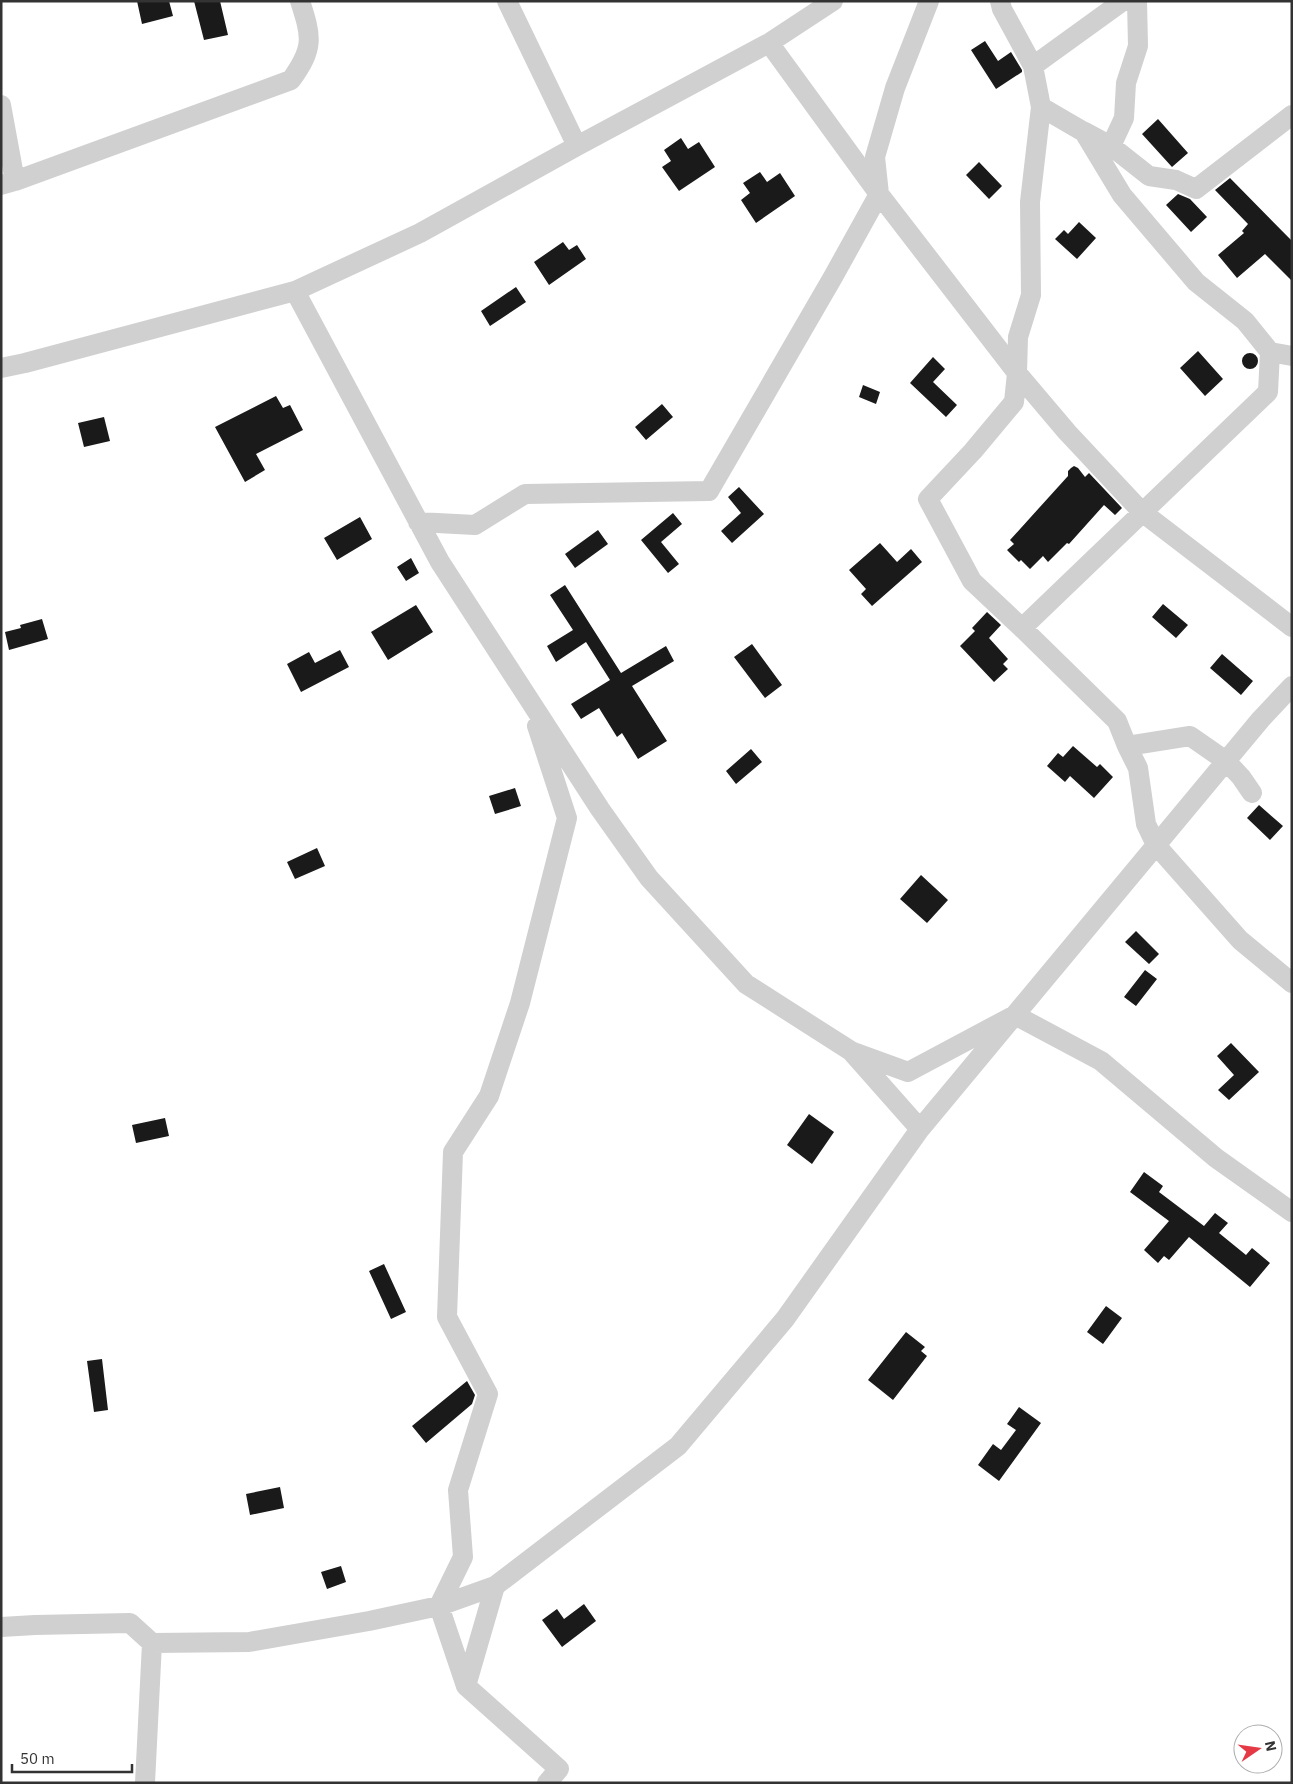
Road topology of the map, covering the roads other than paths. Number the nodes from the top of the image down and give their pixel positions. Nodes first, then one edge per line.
1 (300, 1) edge
2 (507, 1) edge
3 (833, 1) edge
4 (929, 1) edge
5 (1000, 1) edge
6 (1123, 1) edge
7 (1137, 1) edge
8 (769, 43) junction
9 (1033, 66) junction
10 (1, 105) edge
11 (1041, 108) junction
12 (1292, 116) edge
13 (1084, 132) junction
14 (578, 146) junction
15 (1110, 146) junction
16 (8, 183) edge
17 (879, 194) junction
18 (295, 291) junction
19 (1270, 352) junction
20 (1292, 356) edge
21 (1, 368) edge
22 (1017, 373) junction
23 (1142, 512) junction
24 (418, 522) junction
25 (1292, 627) edge
26 (1022, 628) junction
27 (1292, 686) edge
28 (528, 699) junction
29 (1128, 746) junction
30 (1226, 761) junction
31 (1252, 793) dead end
32 (1156, 845) junction
33 (1292, 983) edge
34 (1015, 1015) junction
35 (851, 1052) junction
36 (920, 1129) junction
37 (1292, 1212) edge
38 (495, 1586) junction
39 (439, 1606) junction
40 (1, 1628) edge
41 (152, 1643) junction
42 (466, 1686) junction
43 (145, 1783) edge
44 (547, 1783) edge

1 - 16 street
2 - 14 street
3 - 8 street
4 - 17 street
5 - 9 street
6 - 9 street
7 - 15 street
8 - 14 street
8 - 17 street
9 - 11 street
10 - 16 street
11 - 13 street
11 - 22 street
12 - 15 street
13 - 15 street
13 - 19 street
14 - 18 street
17 - 22 street
17 - 24 street
18 - 21 street
18 - 24 street
19 - 20 street
19 - 23 street
22 - 23 street
22 - 26 street
23 - 25 street
23 - 26 street
24 - 28 street
26 - 29 street
27 - 30 street
28 - 35 street
28 - 39 street
29 - 30 street
29 - 32 street
30 - 31 street
30 - 32 street
32 - 33 street
32 - 34 street
34 - 35 street
34 - 36 street
34 - 37 street
35 - 36 street
36 - 38 street
38 - 39 street
38 - 42 street
39 - 41 street
39 - 42 street
40 - 41 street
41 - 43 street
42 - 44 street

